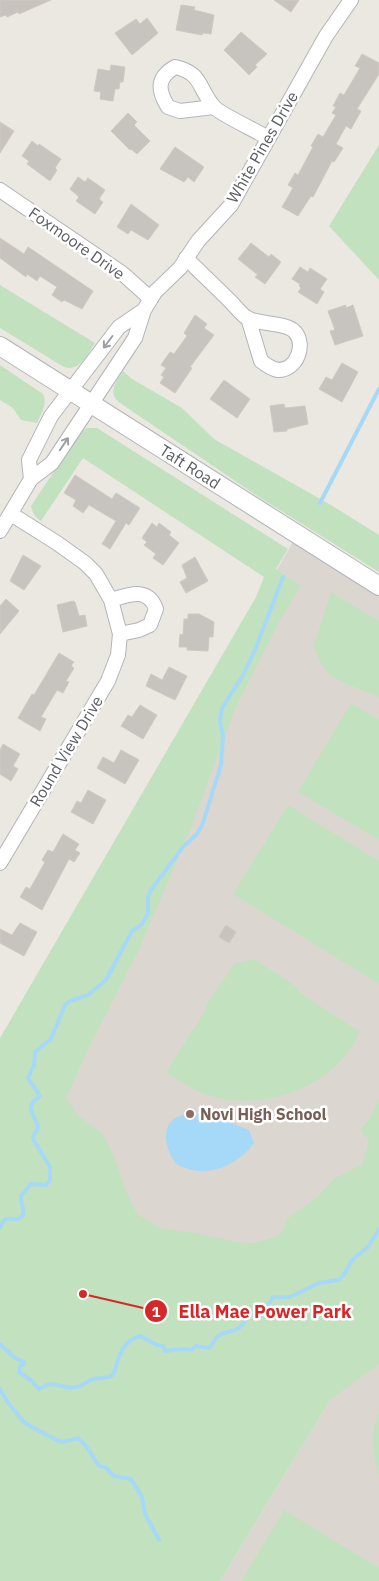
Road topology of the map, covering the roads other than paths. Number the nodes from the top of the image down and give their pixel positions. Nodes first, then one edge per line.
1 (352, 0) edge
2 (214, 107) dead end
3 (268, 138) junction
4 (0, 190) edge
5 (186, 258) junction
6 (148, 305) junction
7 (248, 318) dead end
8 (0, 346) edge
9 (70, 391) junction
10 (92, 404) junction
11 (31, 479) junction
12 (11, 514) junction
13 (0, 531) edge
14 (379, 586) edge
15 (111, 600) junction
16 (120, 634) junction
17 (0, 863) edge

1 - 3 street, White Pines Drive
2 - 3 street
3 - 5 street, White Pines Drive
4 - 6 street, Foxmoore Drive
5 - 6 street, White Pines Drive
5 - 7 street
6 -> 9 street, White Pines Drive
6 - 10 street, White Pines Drive
8 - 9 street, Taft Road
9 - 10 street, Taft Road
9 - 11 street, White Pines Drive
11 -> 10 street, White Pines Drive
10 - 14 street, Taft Road
11 - 12 street, White Pines Drive
12 - 13 street, White Pines Drive
12 - 15 street, Round View Drive
15 - 16 street, Round View Drive
15 - 16 street
16 - 17 street, Round View Drive

